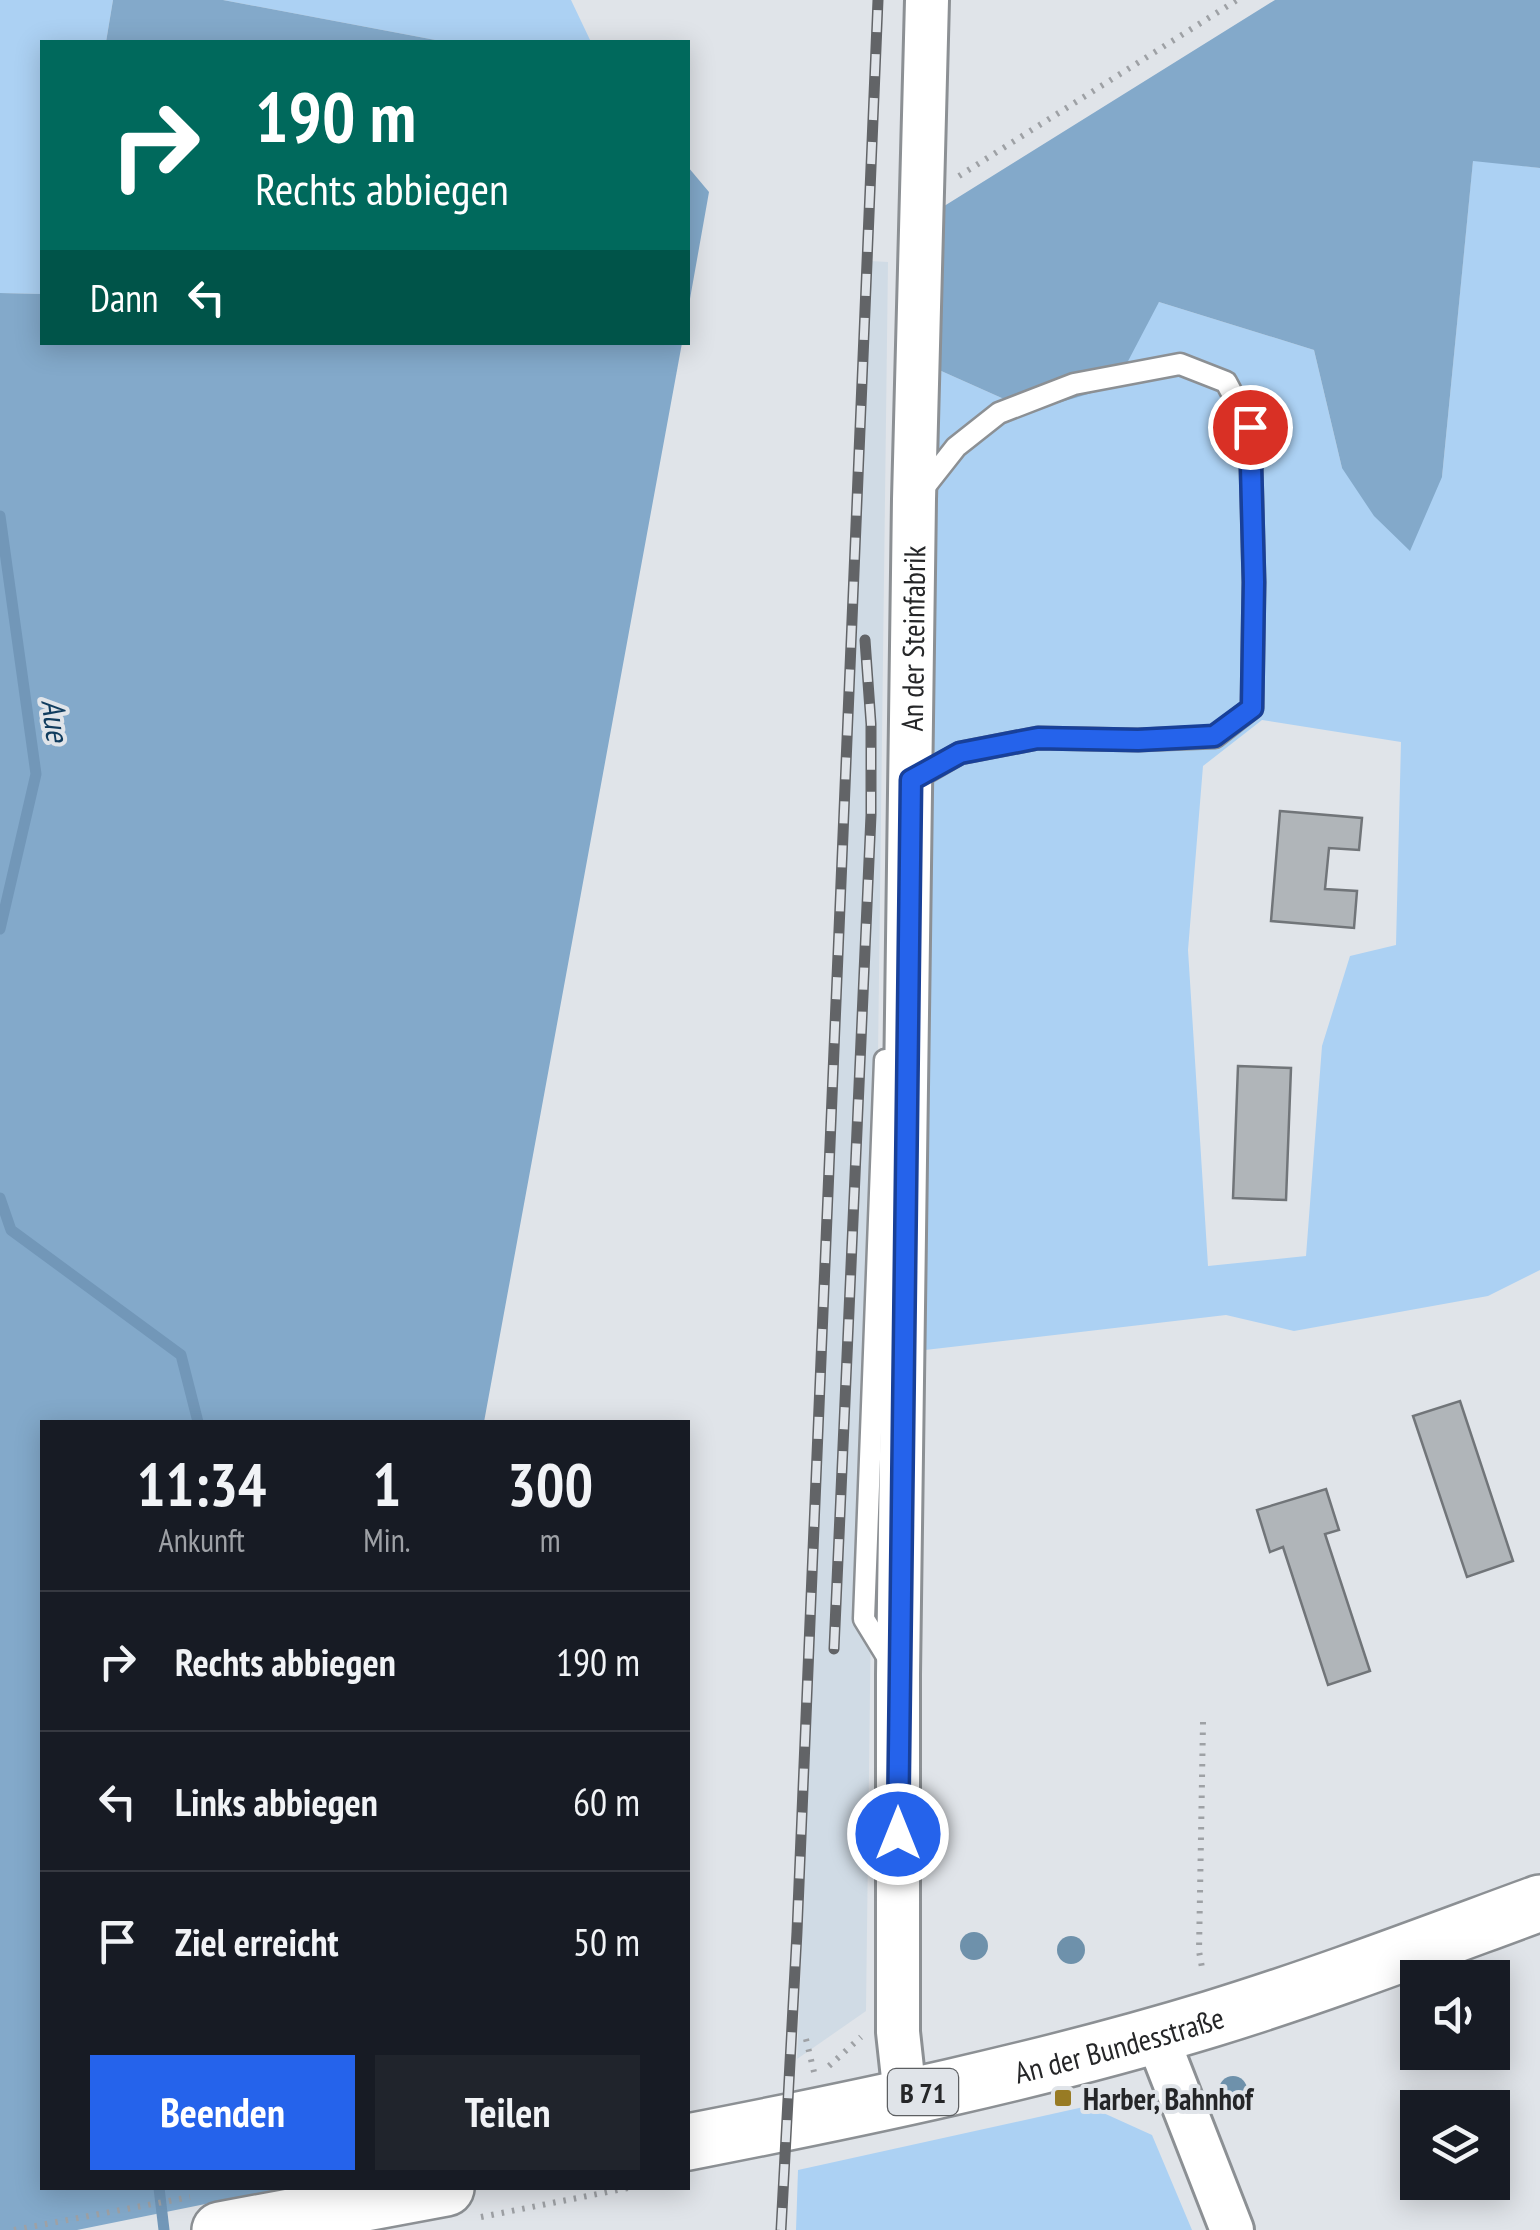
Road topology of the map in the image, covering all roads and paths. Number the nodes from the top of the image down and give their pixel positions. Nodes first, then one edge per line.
1 (927, 0) edge
2 (1237, 0) edge
3 (920, 201) junction
4 (914, 499) junction
5 (911, 780) junction
6 (1203, 1722) dead end
7 (1540, 1903) edge
8 (1203, 1973) dead end
9 (1156, 2036) junction
10 (806, 2040) dead end
11 (814, 2074) dead end
12 (1104, 2094) dead end
13 (905, 2096) junction
14 (1151, 2112) dead end
15 (690, 2142) edge
16 (606, 2190) edge
17 (456, 2204) edge
18 (213, 2212) edge
19 (14, 2230) edge
20 (1232, 2230) edge

1 - 3 street, An der Steinfabrik
2 - 3 path
3 - 4 street, An der Steinfabrik
4 - 5 street, An der Steinfabrik
4 - 5 lane
5 - 13 street, An der Steinfabrik
6 - 8 path
7 - 9 main road, An der Bundesstraße / B 71
9 - 13 main road, An der Bundesstraße / B 71
9 - 20 street
10 - 11 path
12 - 14 path
13 - 15 main road, An der Bundesstraße / B 71
16 - 17 path
17 - 18 main road
18 - 19 path

